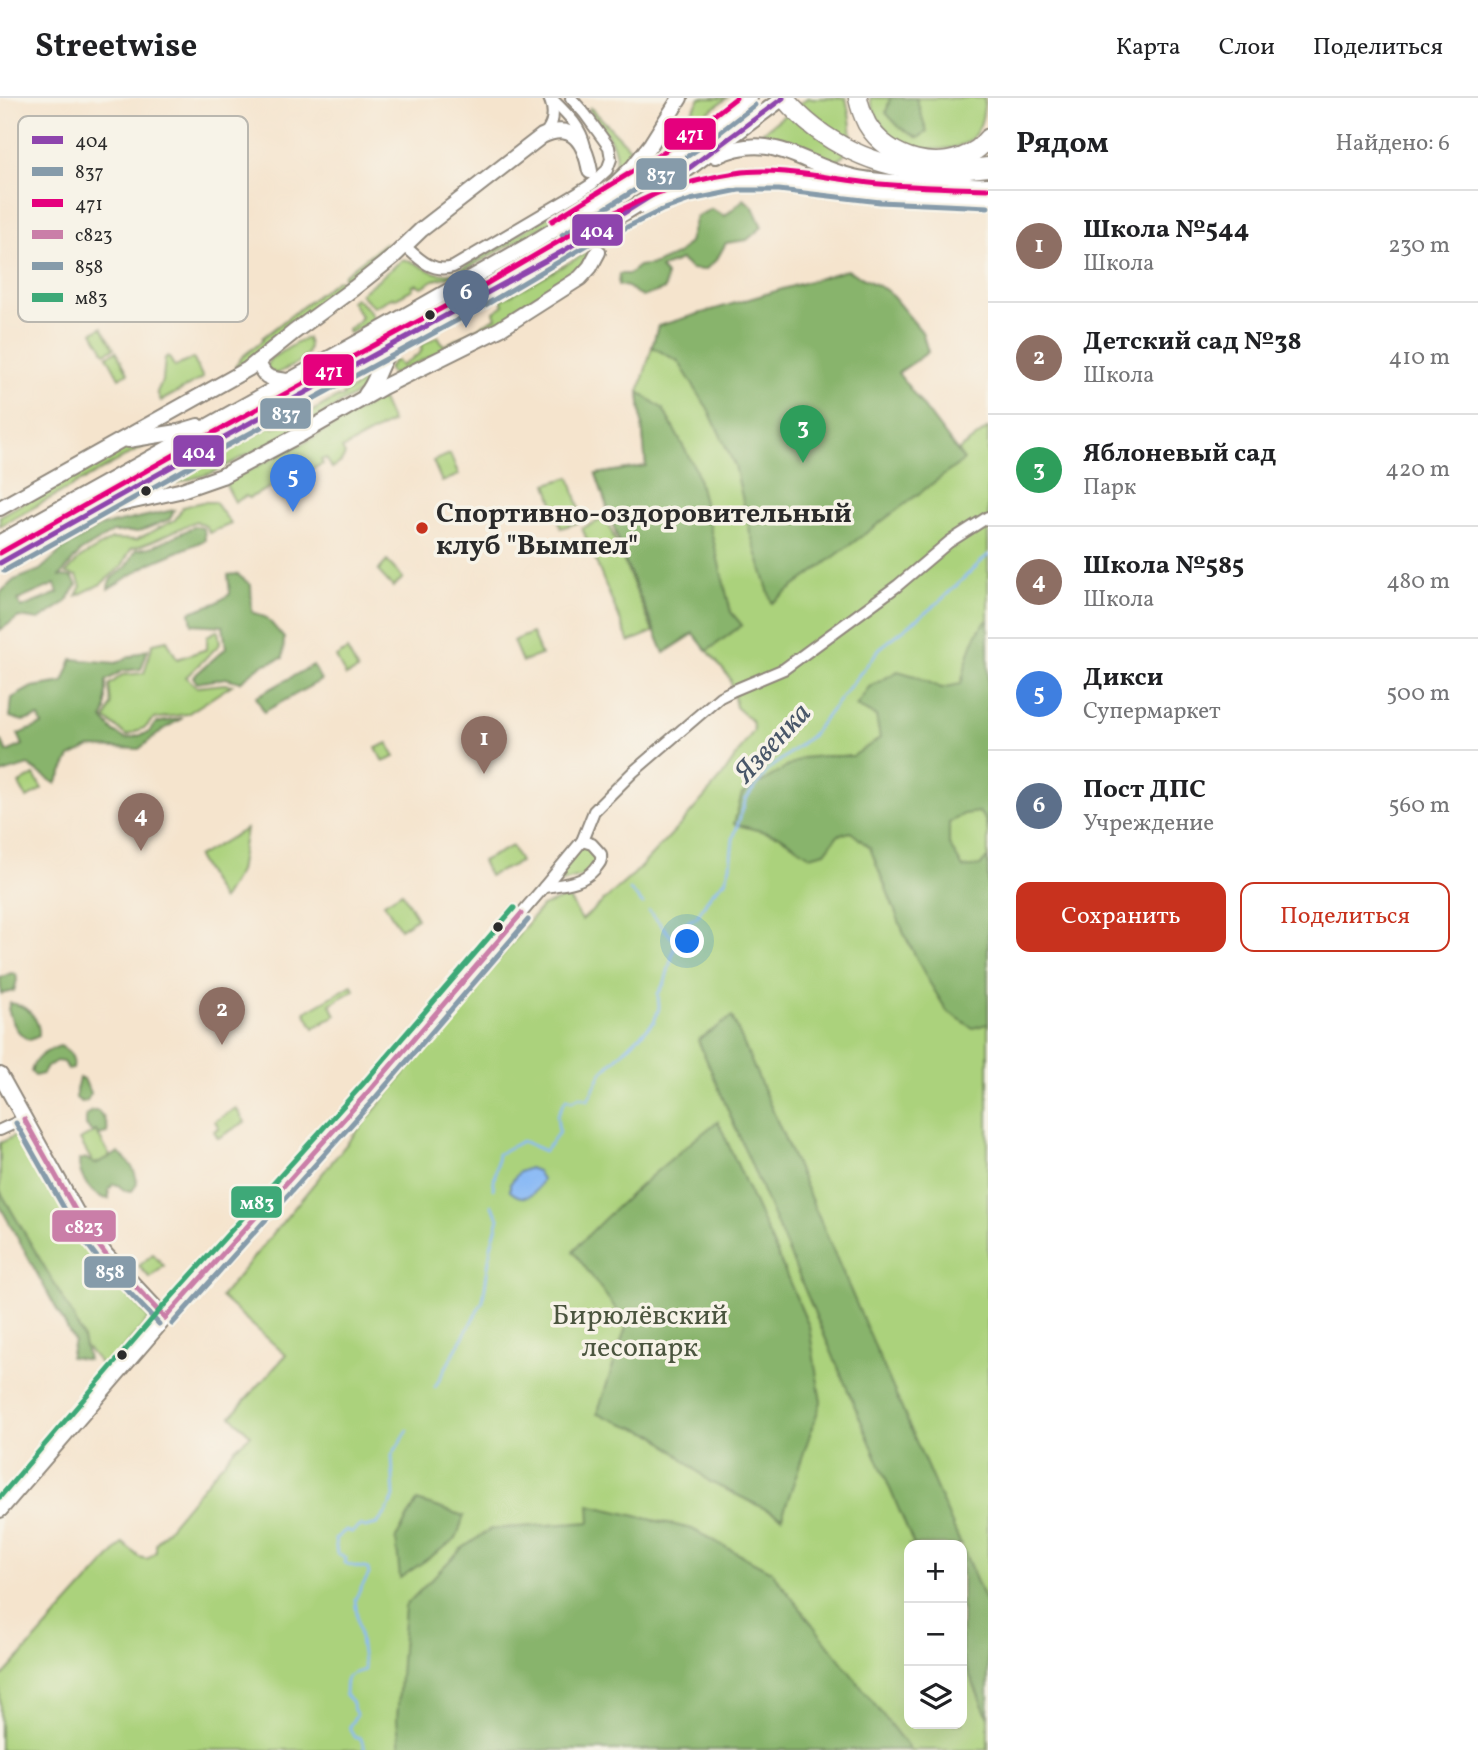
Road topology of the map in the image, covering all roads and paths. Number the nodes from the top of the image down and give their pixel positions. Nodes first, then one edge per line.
1 (550, 98) edge
2 (571, 98) edge
3 (681, 98) edge
4 (750, 98) edge
5 (784, 98) edge
6 (858, 98) edge
7 (542, 136) junction
8 (988, 138) edge
9 (586, 152) junction
10 (692, 167) junction
11 (988, 167) edge
12 (590, 171) tunnel mouth
13 (988, 185) edge
14 (988, 198) edge
15 (590, 207) junction
16 (603, 226) junction
17 (405, 246) junction
18 (598, 252) tunnel mouth
19 (407, 337) junction
20 (258, 361) junction
21 (287, 381) junction
22 (360, 400) junction
23 (213, 424) junction
24 (119, 442) junction
25 (0, 508) edge
26 (93, 512) junction
27 (988, 517) edge
28 (0, 542) edge
29 (0, 563) edge
30 (582, 841) junction
31 (544, 887) junction
32 (0, 1075) edge
33 (24, 1119) junction
34 (0, 1130) edge
35 (165, 1318) junction
36 (0, 1510) edge

1 - 7 street
1 - 9 street
2 - 17 street
3 - 15 main road
4 - 15 main road
5 - 10 main road
5 - 11 highway
6 - 8 highway
7 - 9 main road
7 - 17 main road
9 - 12 main road
10 - 13 main road
10 - 16 main road
14 - 16 main road
15 - 21 main road
16 - 19 main road
17 - 20 main road
18 - 22 main road
19 - 22 main road
19 - 26 main road
20 - 21 main road
20 - 24 main road
21 - 23 main road
22 - 26 main road
23 - 24 main road
23 - 28 main road
24 - 25 main road
26 - 29 main road
27 - 30 street
30 - 31 street
30 - 31 street
31 - 35 street
32 - 33 main road
33 - 34 street
33 - 35 main road
35 - 36 main road

